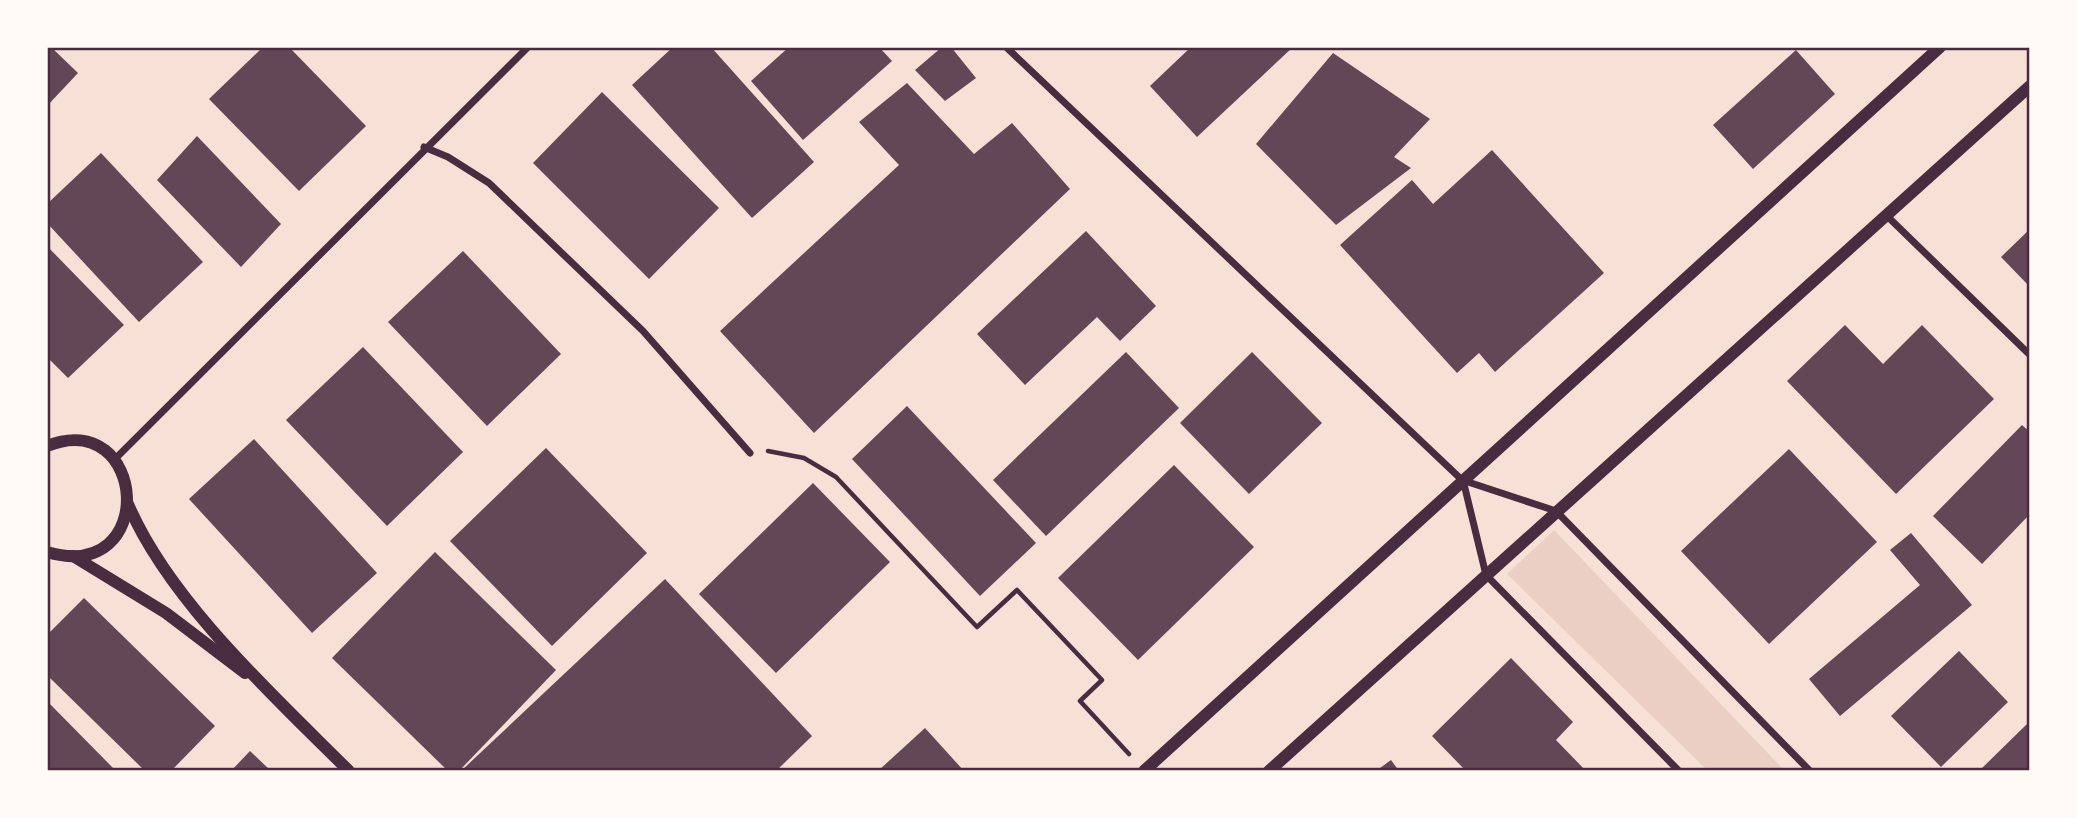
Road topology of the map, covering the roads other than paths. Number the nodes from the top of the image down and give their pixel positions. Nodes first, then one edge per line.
1 (528, 47) edge
2 (1006, 47) edge
3 (1940, 47) edge
4 (2030, 86) edge
5 (424, 147) junction
6 (1887, 216) junction
7 (2030, 355) edge
8 (47, 446) edge
9 (750, 453) road end
10 (114, 460) junction
11 (1462, 480) junction
12 (128, 504) junction
13 (1556, 511) junction
14 (47, 552) edge
15 (73, 556) junction
16 (1486, 575) junction
17 (267, 690) junction
18 (349, 771) edge
19 (1144, 771) edge
20 (1269, 771) edge
21 (1679, 771) edge
22 (1810, 771) edge

1 - 5 street
2 - 11 street
3 - 11 street
4 - 6 street
5 - 9 street
5 - 10 street
6 - 7 street
6 - 13 street
8 - 10 street
10 - 12 street
11 - 13 street
11 - 16 street
11 - 19 street
12 - 15 street
12 - 17 street
13 - 16 street
13 - 22 street
14 - 15 street
15 - 17 street
16 - 20 street
16 - 21 street
17 - 18 street

